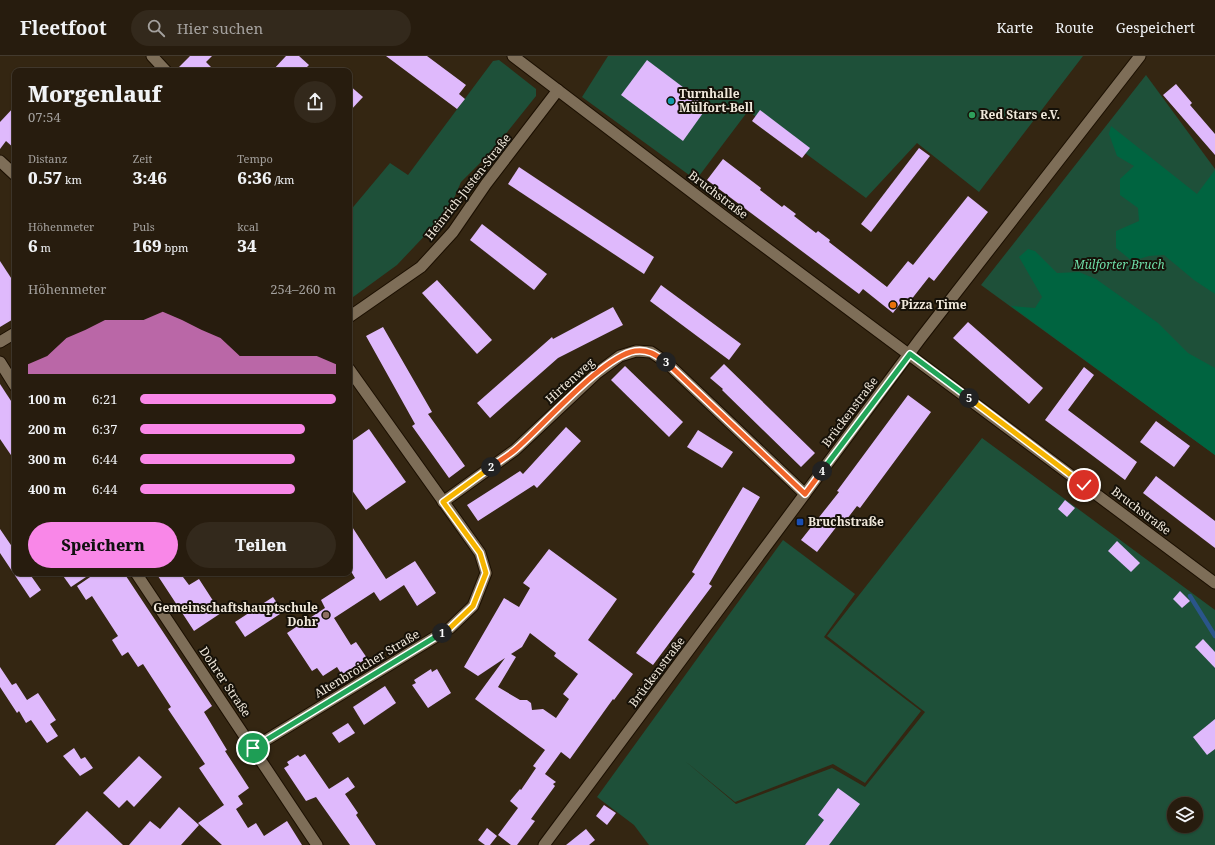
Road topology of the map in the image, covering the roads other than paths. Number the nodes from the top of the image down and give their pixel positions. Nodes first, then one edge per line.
1 (152, 56) edge
2 (513, 56) edge
3 (1140, 56) edge
4 (163, 68) edge
5 (558, 90) junction
6 (0, 161) edge
7 (12, 172) edge
8 (352, 315) edge
9 (12, 335) edge
10 (0, 342) edge
11 (910, 354) junction
12 (0, 362) edge
13 (352, 373) edge
14 (12, 381) edge
15 (805, 494) junction
16 (443, 502) junction
17 (138, 576) edge
18 (1215, 583) edge
19 (253, 748) junction
20 (317, 845) edge
21 (544, 845) edge

1 - 4 street
2 - 5 street, Bruchstraße
3 - 11 street, Brückenstraße
5 - 8 street, Heinrich-Justen-Straße
5 - 11 street, Bruchstraße
6 - 7 street
9 - 10 street
11 - 15 street, Brückenstraße
11 - 18 street, Bruchstraße
12 - 14 street
13 - 16 street, Altenbroicher Straße
15 - 16 street, Hirtenweg
15 - 21 street, Brückenstraße
16 - 19 street, Altenbroicher Straße
17 - 19 street, Dohrer Straße
19 - 20 street, Dohrer Straße

